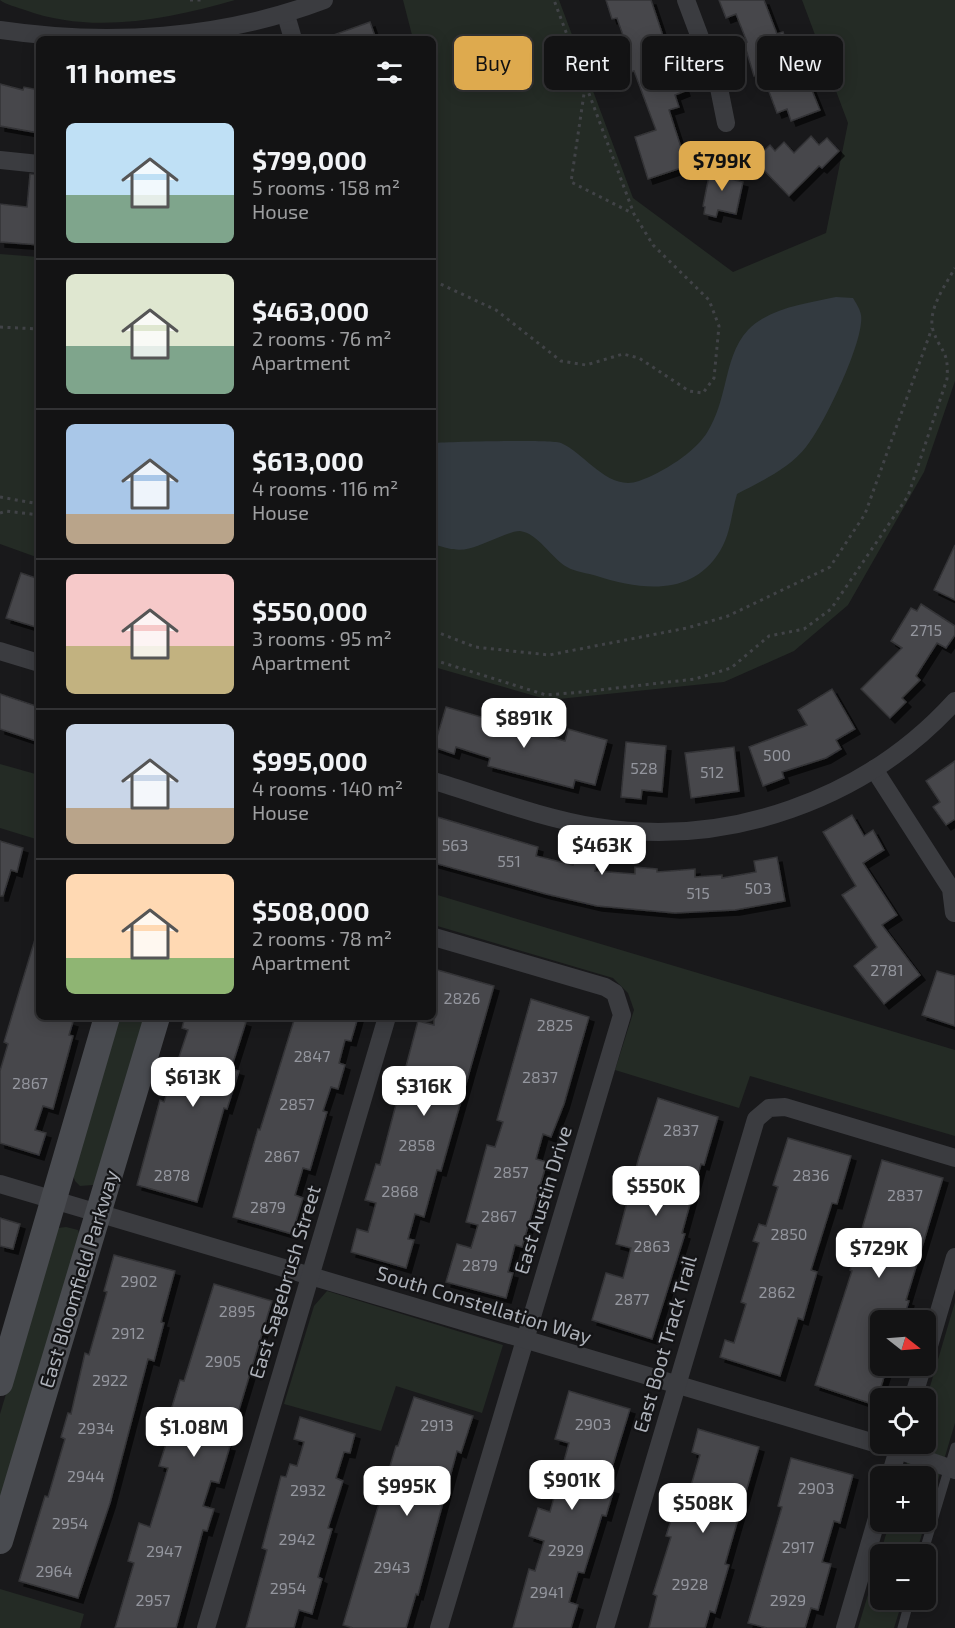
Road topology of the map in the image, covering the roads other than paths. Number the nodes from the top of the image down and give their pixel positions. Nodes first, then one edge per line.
1 (324, 0) edge
2 (686, 0) edge
3 (285, 15) junction
4 (0, 30) edge
5 (67, 36) edge
6 (170, 36) edge
7 (292, 36) edge
8 (726, 123) dead end
9 (0, 160) edge
10 (36, 164) edge
11 (0, 651) edge
12 (36, 662) edge
13 (955, 701) edge
14 (874, 769) junction
15 (436, 783) edge
16 (954, 914) edge
17 (436, 938) edge
18 (106, 1020) edge
19 (157, 1020) edge
20 (386, 1020) edge
21 (955, 1158) edge
22 (0, 1184) edge
23 (53, 1199) junction
24 (99, 1212) junction
25 (955, 1257) edge
26 (311, 1276) junction
27 (936, 1322) edge
28 (525, 1340) junction
29 (0, 1383) edge
30 (677, 1385) junction
31 (870, 1438) edge
32 (955, 1447) edge
33 (917, 1454) edge
34 (952, 1469) edge
35 (873, 1532) edge
36 (0, 1540) edge
37 (927, 1544) edge
38 (907, 1610) edge
39 (206, 1628) edge
40 (439, 1628) edge
41 (605, 1628) edge
42 (845, 1628) edge
43 (902, 1628) edge

1 - 3 street
2 - 8 street
3 - 6 street
3 - 7 street
4 - 5 street
9 - 10 street
11 - 12 street
13 - 14 street
14 - 15 street
14 - 16 street
17 - 28 street, East Austin Drive
18 - 23 street
19 - 24 street, East Bloomfield Parkway
20 - 26 street, East Sagebrush Street
21 - 30 street, East Boot Track Trail
22 - 23 street, South Constellation Way
23 - 24 street, South Constellation Way
23 - 29 street
24 - 26 street, South Constellation Way
24 - 36 street, East Bloomfield Parkway
25 - 27 street
26 - 28 street, South Constellation Way
26 - 39 street, East Sagebrush Street
28 - 30 street, South Constellation Way
28 - 40 street, East Austin Drive
30 - 31 street, South Constellation Way
30 - 41 street, East Boot Track Trail
32 - 34 lane
33 - 34 street, South Constellation Way
34 - 37 lane
35 - 42 street
38 - 43 lane

